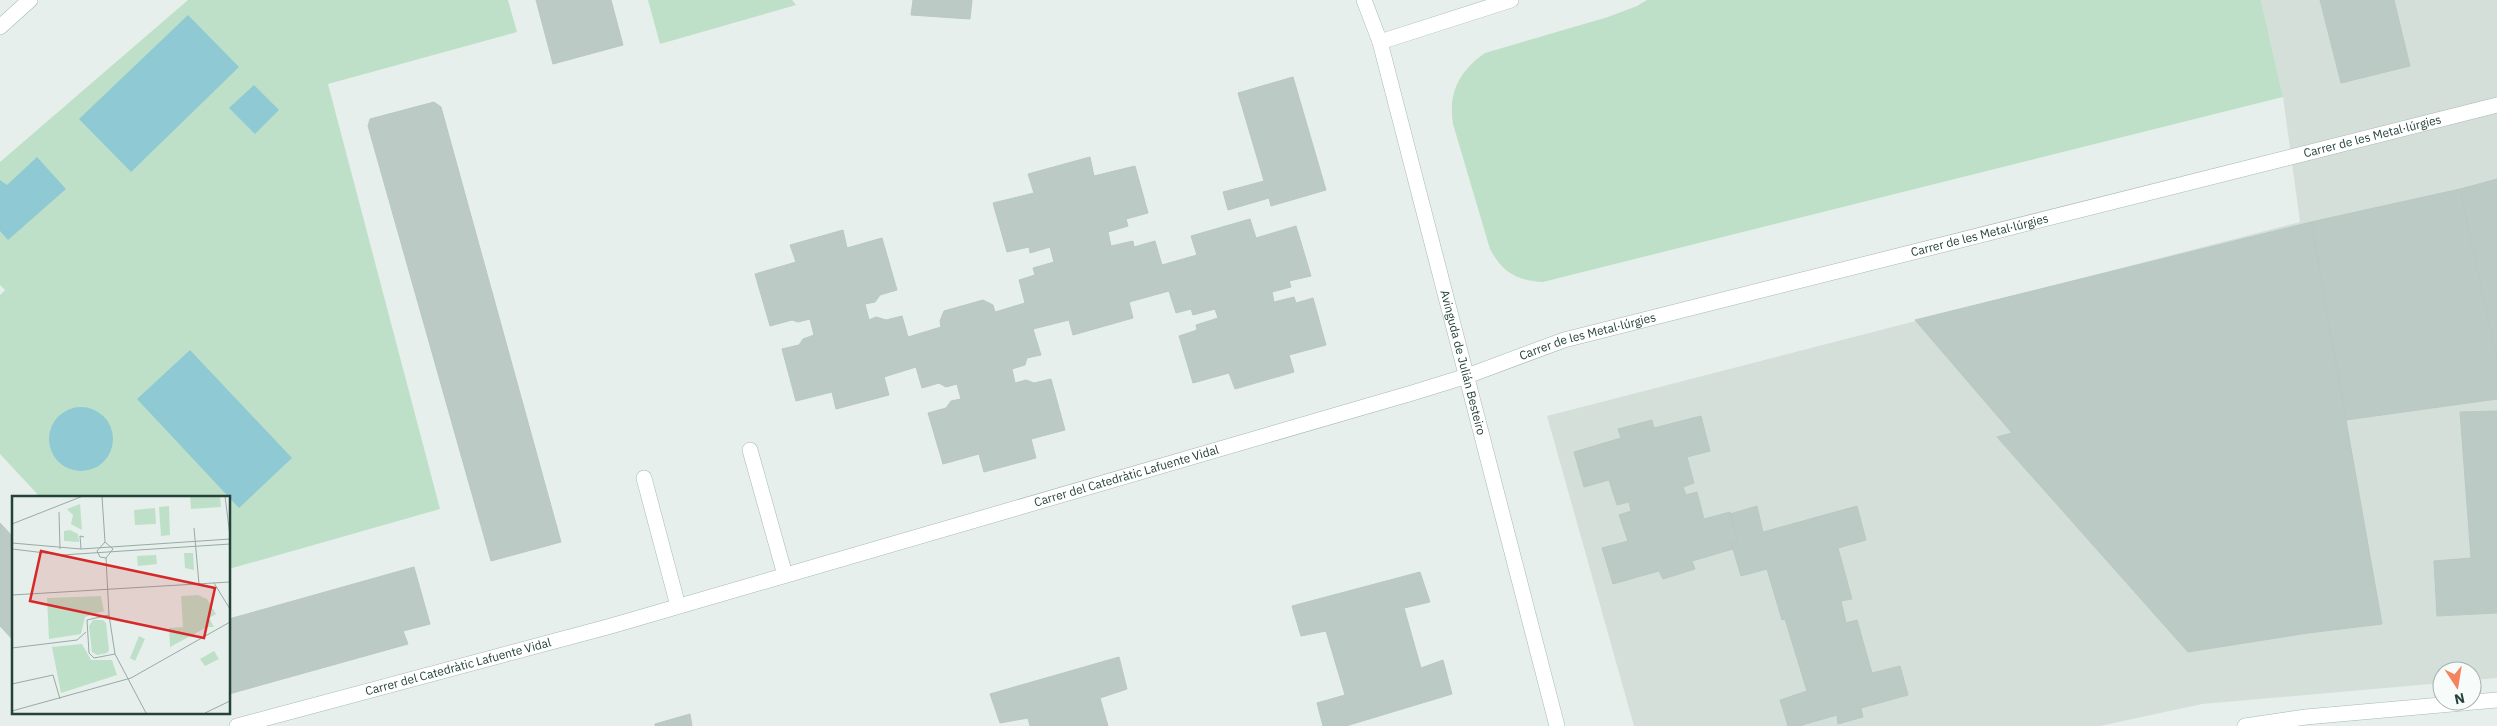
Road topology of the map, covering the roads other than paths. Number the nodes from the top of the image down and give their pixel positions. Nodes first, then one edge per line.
1 (30, 0) edge
2 (1364, 0) edge
3 (1511, 0) edge
4 (0, 27) edge
5 (1380, 42) junction
6 (2497, 105) edge
7 (1466, 376) junction
8 (750, 450) dead end
9 (644, 478) dead end
10 (785, 575) junction
11 (678, 606) junction
12 (2497, 700) edge
13 (237, 726) edge
14 (1557, 726) edge
15 (2245, 726) edge

1 - 4 street
2 - 5 street, Avinguda de Julián Besteiro
3 - 5 street
5 - 7 street, Avinguda de Julián Besteiro
6 - 7 street, Carrer de les Metal·lúrgies
7 - 10 street, Carrer del Catedràtic Lafuente Vidal
7 - 14 street, Avinguda de Julián Besteiro
8 - 10 street
9 - 11 street
10 - 11 street, Carrer del Catedràtic Lafuente Vidal
11 - 13 street, Carrer del Catedràtic Lafuente Vidal
12 - 15 street

